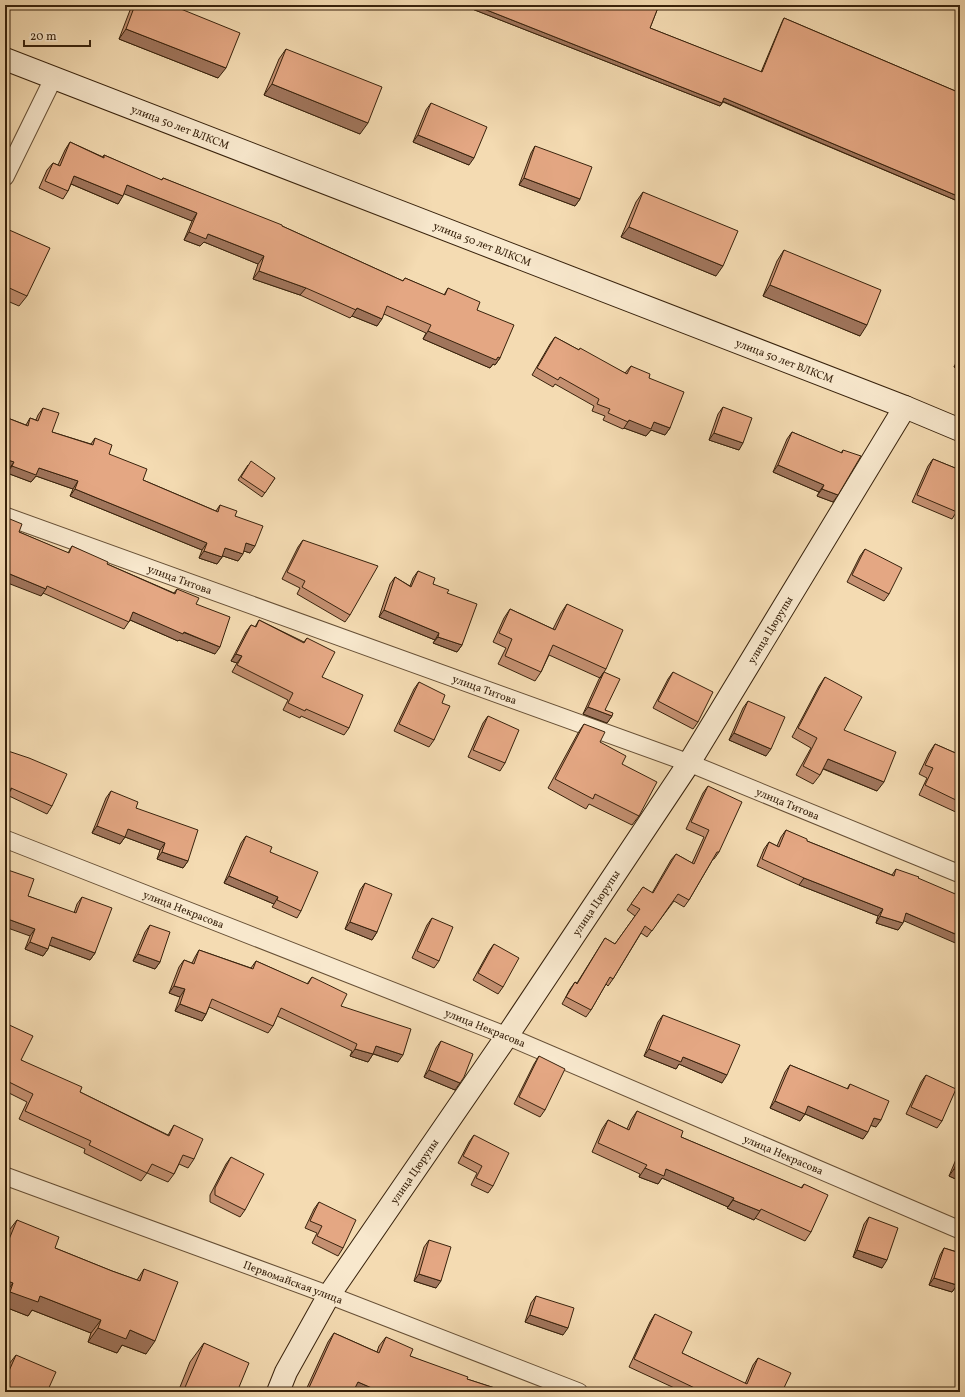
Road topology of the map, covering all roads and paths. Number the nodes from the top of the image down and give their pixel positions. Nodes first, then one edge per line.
1 (5, 59) edge
2 (54, 77) junction
3 (5, 177) edge
4 (905, 408) junction
5 (960, 430) edge
6 (5, 516) edge
7 (689, 763) junction
8 (5, 839) edge
9 (960, 874) edge
10 (507, 1036) junction
11 (5, 1176) edge
12 (960, 1230) edge
13 (330, 1295) junction
14 (278, 1392) edge
15 (579, 1392) edge

1 - 2 street, улица 50 лет ВЛКСМ
2 - 3 street
2 - 4 street, улица 50 лет ВЛКСМ
4 - 5 street, улица 50 лет ВЛКСМ
4 - 7 street, улица Цюрупы
6 - 7 street, улица Титова
7 - 9 street, улица Титова
7 - 10 street, улица Цюрупы
8 - 10 street, улица Некрасова
10 - 12 street, улица Некрасова
10 - 13 street, улица Цюрупы
11 - 13 street, Первомайская улица
13 - 14 street, улица Цюрупы
13 - 15 street, Первомайская улица

